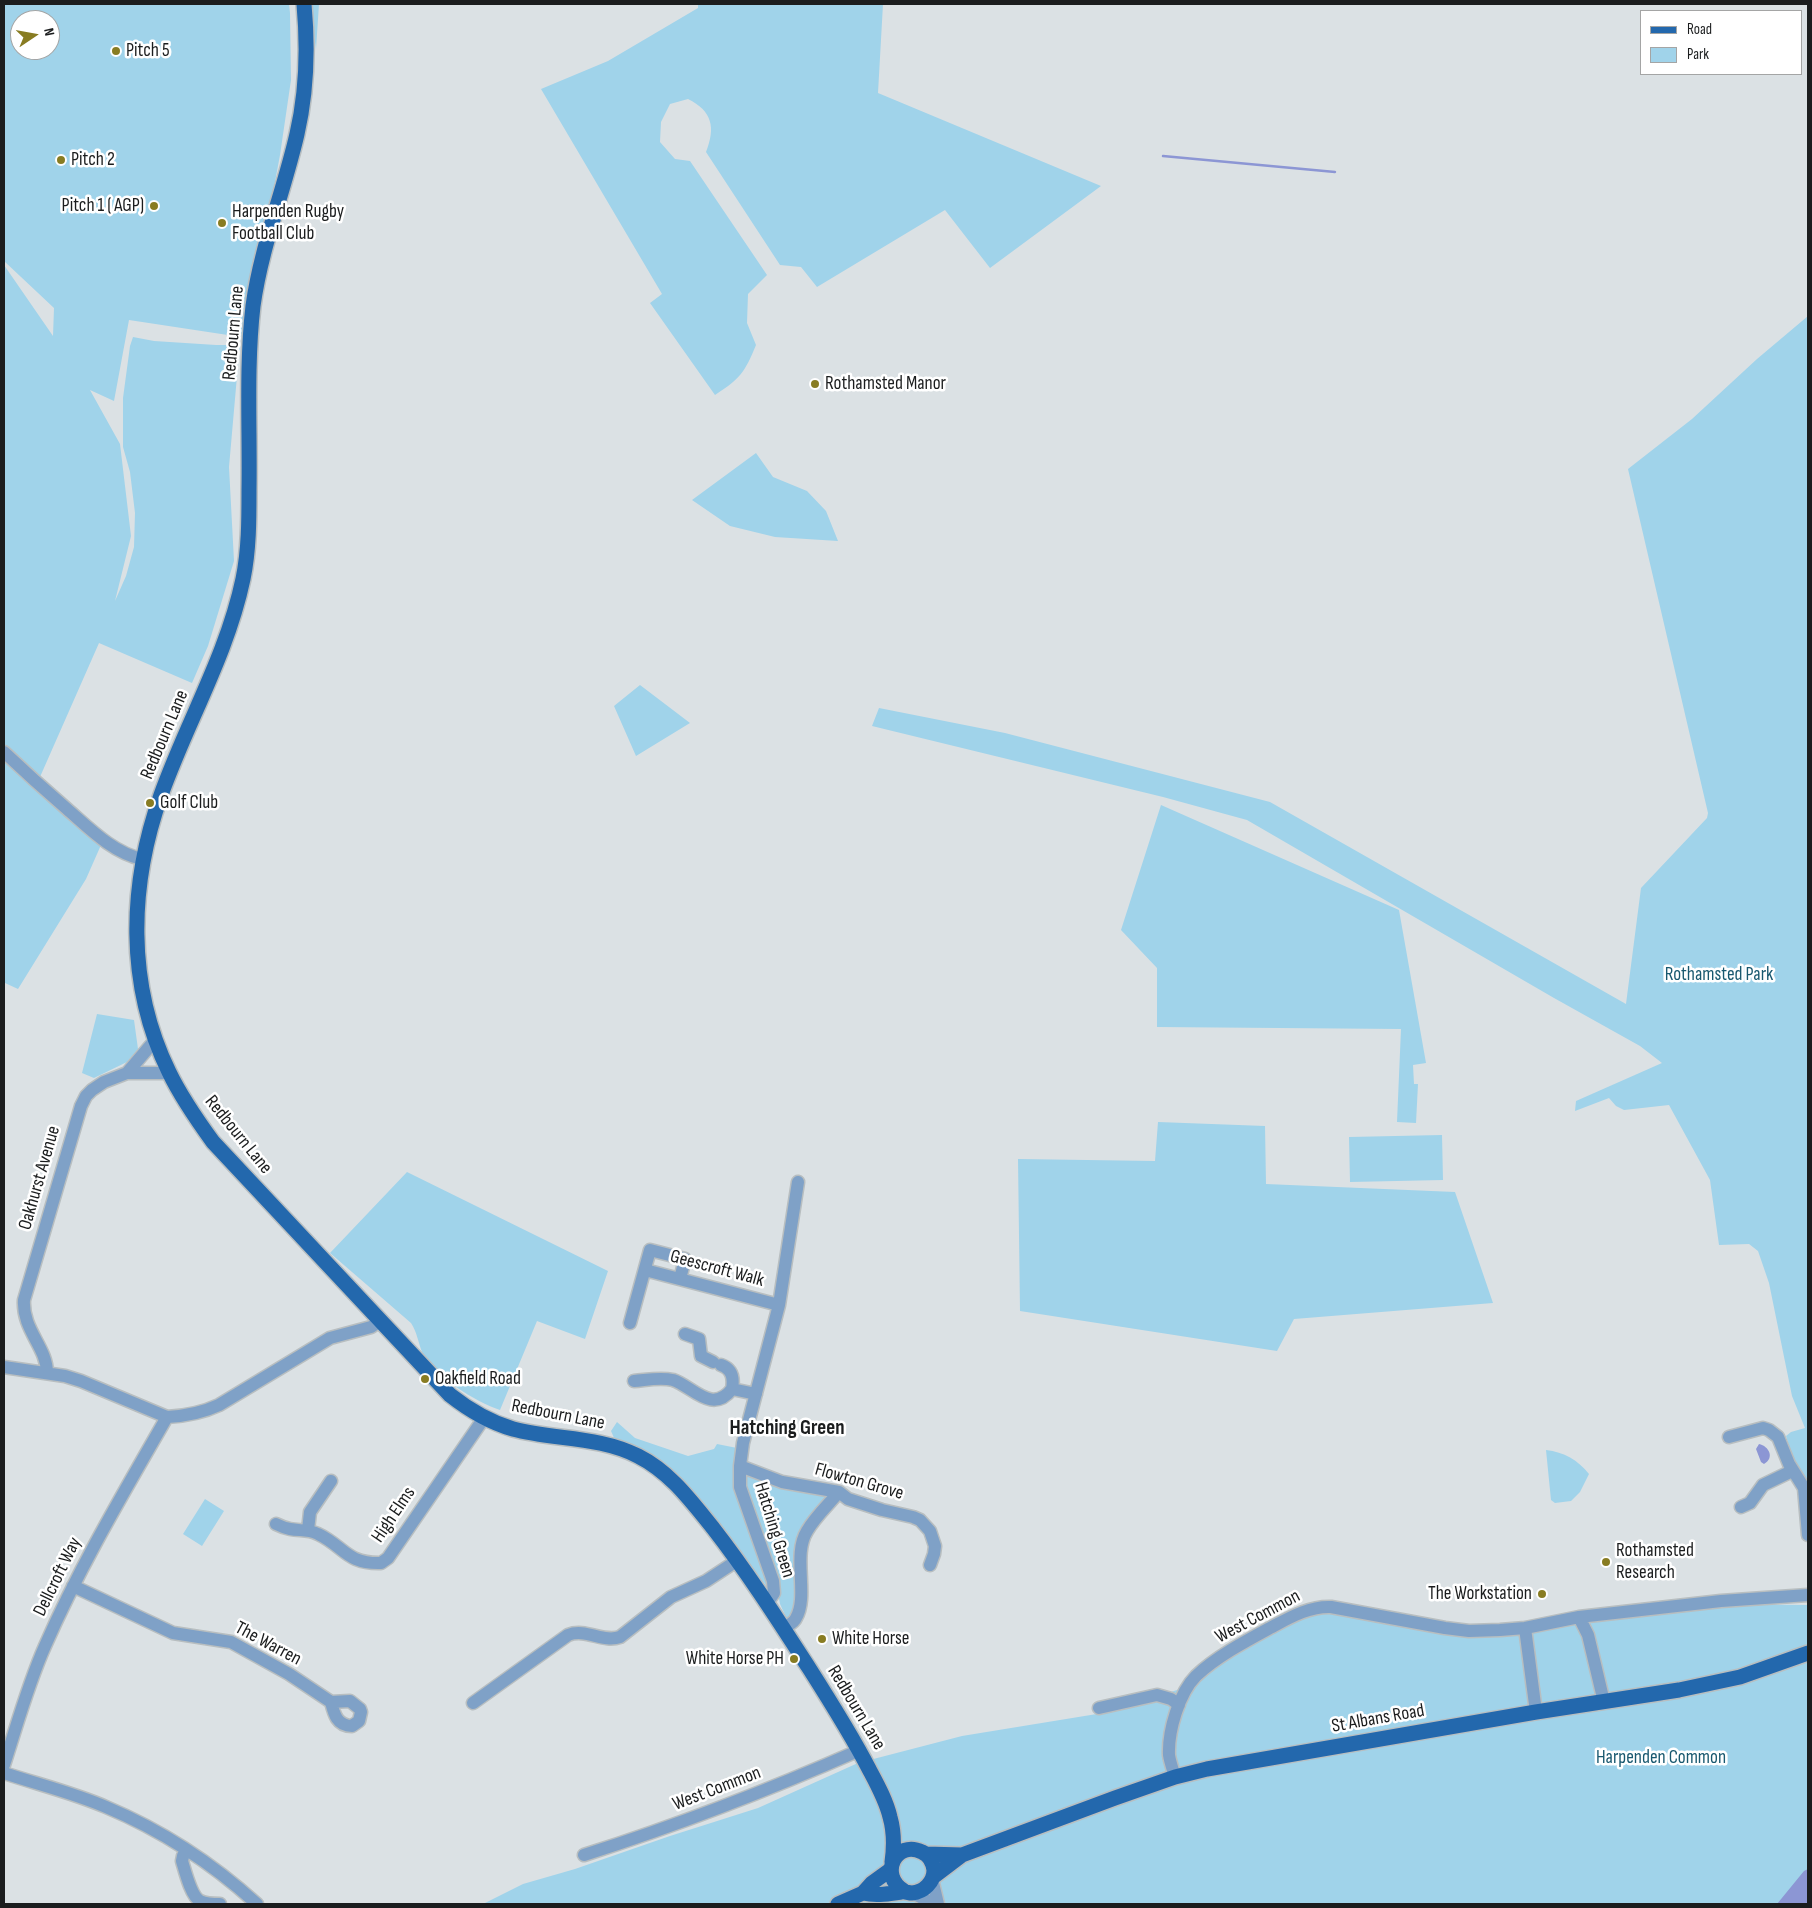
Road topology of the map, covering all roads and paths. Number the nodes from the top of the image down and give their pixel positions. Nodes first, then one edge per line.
1 (304, 4) edge
2 (4, 752) edge
3 (142, 859) junction
4 (156, 1039) junction
5 (127, 1073) junction
6 (169, 1073) junction
7 (798, 1182) dead end
8 (645, 1270) junction
9 (680, 1278) junction
10 (779, 1305) junction
11 (380, 1320) junction
12 (630, 1323) dead end
13 (685, 1334) dead end
14 (4, 1367) edge
15 (48, 1373) junction
16 (634, 1381) dead end
17 (732, 1389) junction
18 (756, 1394) junction
19 (167, 1417) junction
20 (484, 1418) junction
21 (1728, 1437) dead end
22 (740, 1466) junction
23 (1792, 1471) junction
24 (331, 1481) dead end
25 (839, 1492) junction
26 (1740, 1507) dead end
27 (276, 1524) dead end
28 (308, 1530) junction
29 (1808, 1535) edge
30 (738, 1560) junction
31 (930, 1565) dead end
32 (73, 1586) junction
33 (1808, 1592) edge
34 (767, 1603) junction
35 (1579, 1617) junction
36 (784, 1628) junction
37 (1525, 1628) junction
38 (1808, 1652) edge
39 (331, 1702) dead end
40 (1604, 1702) junction
41 (473, 1703) dead end
42 (1179, 1705) junction
43 (1099, 1708) dead end
44 (1536, 1712) junction
45 (860, 1750) junction
46 (4, 1764) edge
47 (4, 1773) edge
48 (1174, 1777) junction
49 (890, 1818) junction
50 (186, 1850) junction
51 (920, 1852) junction
52 (584, 1855) dead end
53 (962, 1855) junction
54 (891, 1866) junction
55 (932, 1878) junction
56 (909, 1892) junction
57 (863, 1893) junction
58 (256, 1903) edge
59 (220, 1904) edge
60 (241, 1904) edge
61 (838, 1904) edge
62 (933, 1904) edge
63 (938, 1904) edge

1 - 3 main road, Redbourn Lane
2 - 3 street
3 - 4 main road, Redbourn Lane
4 - 5 street, Oakhurst Avenue
4 - 6 main road, Redbourn Lane
5 - 6 street, Oakhurst Avenue
5 - 15 street, Oakhurst Avenue
6 - 11 main road, Redbourn Lane
7 - 10 street, Hatching Green
8 - 9 street, Geescroft Walk
8 - 9 street
8 - 12 street
9 - 10 street, Geescroft Walk
10 - 18 street, Hatching Green
11 - 19 street
11 - 20 main road, Redbourn Lane
13 - 17 street
14 - 15 street
15 - 19 street
16 - 17 street
17 - 18 street
18 - 22 street, Hatching Green
19 - 32 street, Dellcroft Way
20 - 28 street, High Elms
20 - 30 main road, Redbourn Lane
21 - 23 street
22 - 25 street, Flowton Grove
22 - 34 street, Hatching Green
23 - 26 street
23 - 29 street
24 - 28 street
25 - 31 street, Flowton Grove
25 - 36 street, Hatching Green
27 - 28 street, High Elms
30 - 34 main road, Redbourn Lane
30 - 41 street
32 - 39 street, The Warren
32 - 46 street, Dellcroft Way
33 - 35 street, West Common
34 - 36 main road, Redbourn Lane
35 - 37 street, West Common
35 - 40 street
36 - 45 main road, Redbourn Lane
37 - 42 street, West Common
37 - 44 street
38 - 40 main road, St Albans Road
40 - 44 main road, St Albans Road
42 - 43 street
42 - 48 street, West Common
44 - 48 main road, St Albans Road
45 - 49 main road, Redbourn Lane
45 - 52 street, West Common
47 - 50 street
48 - 53 main road, St Albans Road
49 - 51 main road, Redbourn Lane
49 - 54 main road, Redbourn Lane
50 - 58 street
50 - 59 street
51 - 53 main road, St Albans Road
51 - 54 main road, St Albans Road
51 - 55 main road
53 - 55 main road, St Albans Road
54 - 56 main road
54 - 57 main road, St Albans Road
55 - 56 main road, St Albans Road
55 - 63 street
56 - 57 main road, St Albans Road
56 - 62 street
57 - 61 main road, St Albans Road
58 - 60 street

